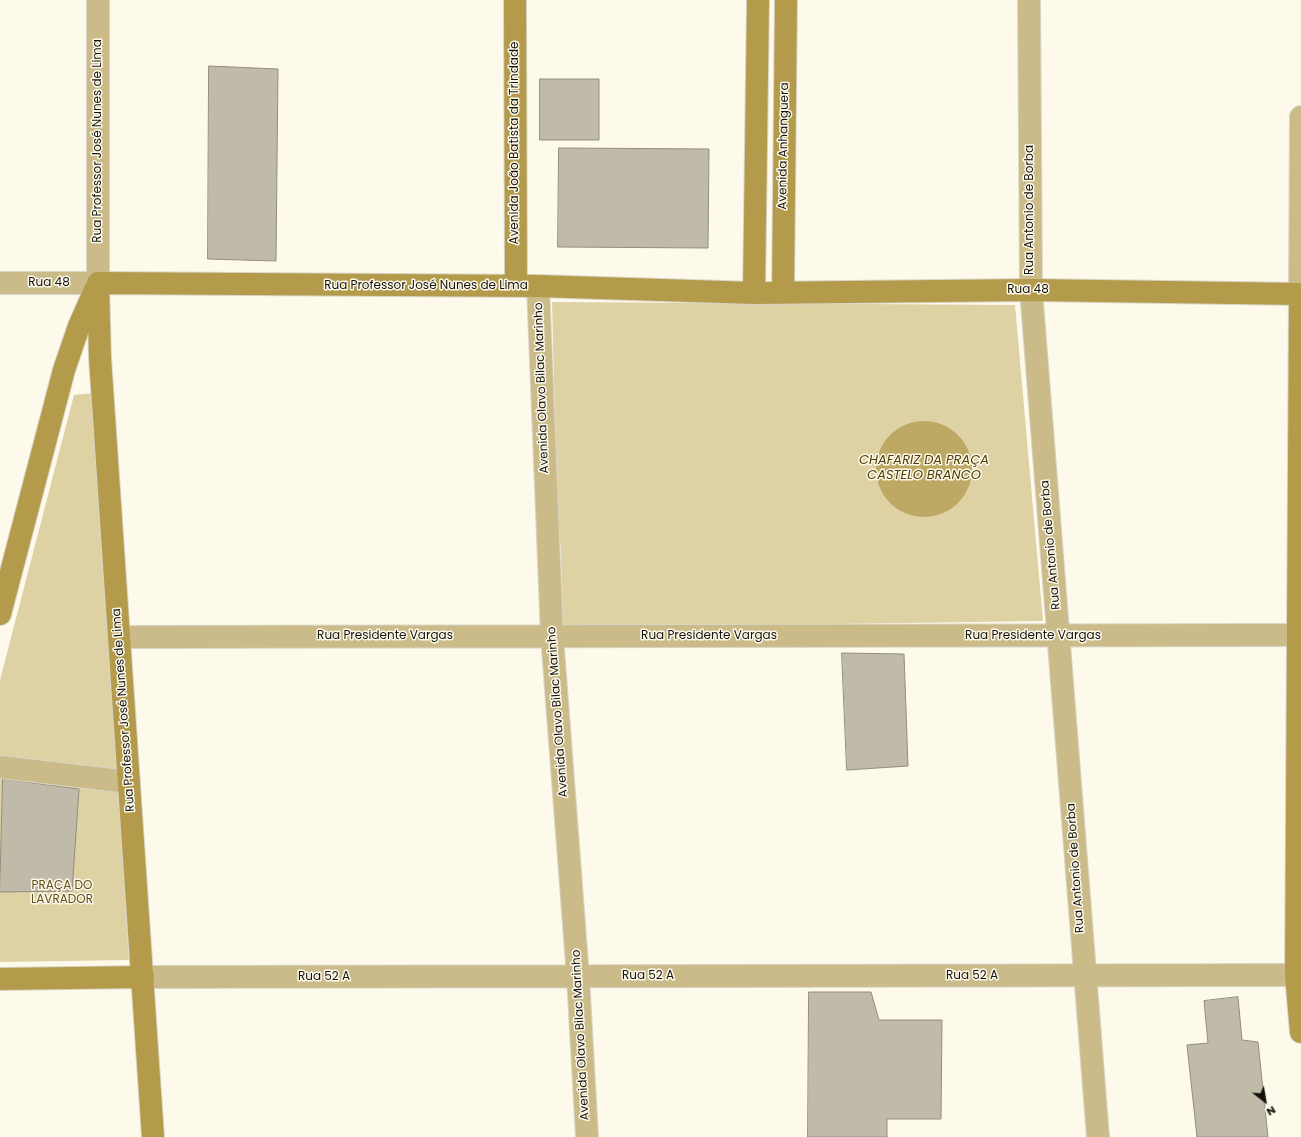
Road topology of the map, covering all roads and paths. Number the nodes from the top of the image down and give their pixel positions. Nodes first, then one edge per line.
1 (98, 0) edge
2 (515, 0) edge
3 (758, 0) edge
4 (786, 0) edge
5 (1028, 0) edge
6 (1301, 117) edge
7 (0, 283) edge
8 (98, 283) junction
9 (516, 286) junction
10 (538, 286) junction
11 (1031, 290) junction
12 (754, 293) junction
13 (783, 293) junction
14 (1301, 294) edge
15 (1300, 537) edge
16 (0, 614) edge
17 (552, 636) junction
18 (1058, 636) junction
19 (1298, 636) junction
20 (120, 637) junction
21 (0, 767) edge
22 (130, 782) junction
23 (1299, 798) edge
24 (1085, 975) junction
25 (1296, 975) junction
26 (143, 977) junction
27 (578, 977) junction
28 (0, 979) edge
29 (1301, 1032) edge
30 (153, 1137) edge
31 (587, 1137) edge
32 (1098, 1137) edge

1 - 8 street, Rua Professor José Nunes de Lima
2 - 9 main road, Avenida João Batista da Trindade
3 - 12 main road
4 - 13 main road, Avenida Anhanguera
5 - 11 street, Rua Antonio de Borba
6 - 14 street
7 - 8 street, Rua 48
8 - 9 main road, Rua Professor José Nunes de Lima
8 - 16 main road
8 - 20 main road, Rua Professor José Nunes de Lima
9 - 10 main road, Rua Professor José Nunes de Lima
10 - 12 main road, Rua Professor José Nunes de Lima
10 - 17 street, Avenida Olavo Bilac Marinho
11 - 13 main road, Rua 48
11 - 14 main road, Rua 48
11 - 18 street, Rua Antonio de Borba
12 - 13 main road, Rua 48
14 - 15 main road
15 - 19 main road
17 - 18 street, Rua Presidente Vargas
17 - 20 street, Rua Presidente Vargas
17 - 27 street, Avenida Olavo Bilac Marinho
18 - 19 street, Rua Presidente Vargas
18 - 24 street, Rua Antonio de Borba
19 - 23 main road
20 - 22 main road, Rua Professor José Nunes de Lima
21 - 22 street
22 - 26 main road, Rua Professor José Nunes de Lima
23 - 25 main road
24 - 25 street, Rua 52 A
24 - 27 street, Rua 52 A
24 - 32 street, Rua Antonio de Borba
25 - 29 main road
26 - 27 street, Rua 52 A
26 - 28 main road, Rua 52 A
26 - 30 main road, Rua Professor José Nunes de Lima
27 - 31 street, Avenida Olavo Bilac Marinho

